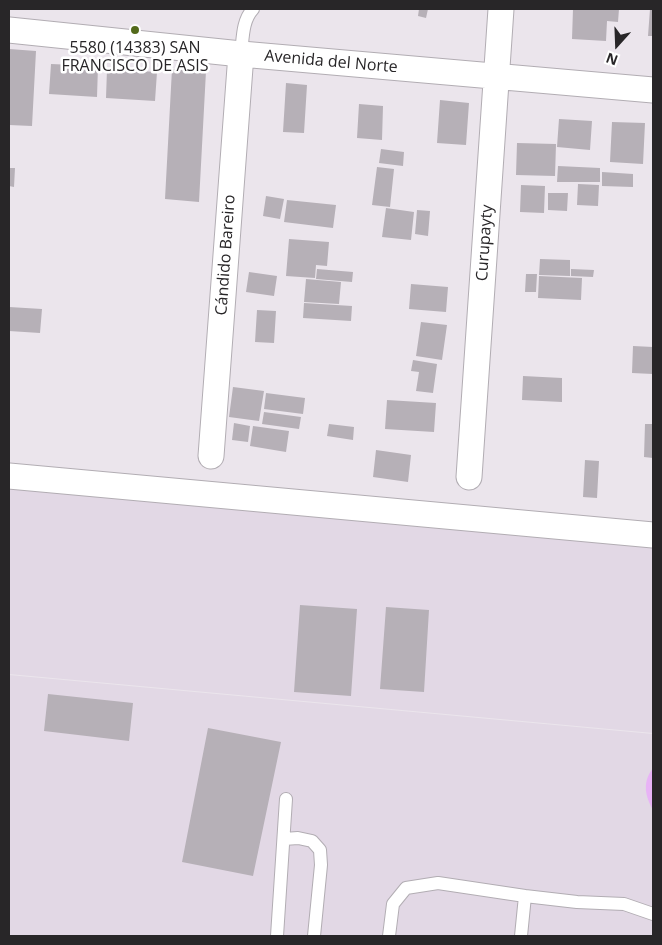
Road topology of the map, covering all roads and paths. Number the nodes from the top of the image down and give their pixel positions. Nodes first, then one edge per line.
1 (253, 9) edge
2 (501, 9) edge
3 (9, 30) edge
4 (241, 54) junction
5 (496, 76) junction
6 (653, 90) edge
7 (211, 456) dead end
8 (9, 476) edge
9 (470, 477) dead end
10 (653, 535) edge
11 (286, 799) dead end
12 (284, 839) junction
13 (525, 896) junction
14 (653, 914) edge
15 (277, 936) edge
16 (314, 936) edge
17 (389, 936) edge
18 (521, 936) edge

1 - 4 lane
2 - 5 street, Curupayty
3 - 4 street, Avenida del Norte
4 - 5 street, Avenida del Norte
4 - 7 street, Cándido Bareiro
5 - 6 street, Avenida del Norte
5 - 9 street, Curupayty
8 - 10 street
11 - 12 lane
12 - 15 lane
12 - 16 lane
13 - 14 lane
13 - 17 lane
13 - 18 lane

